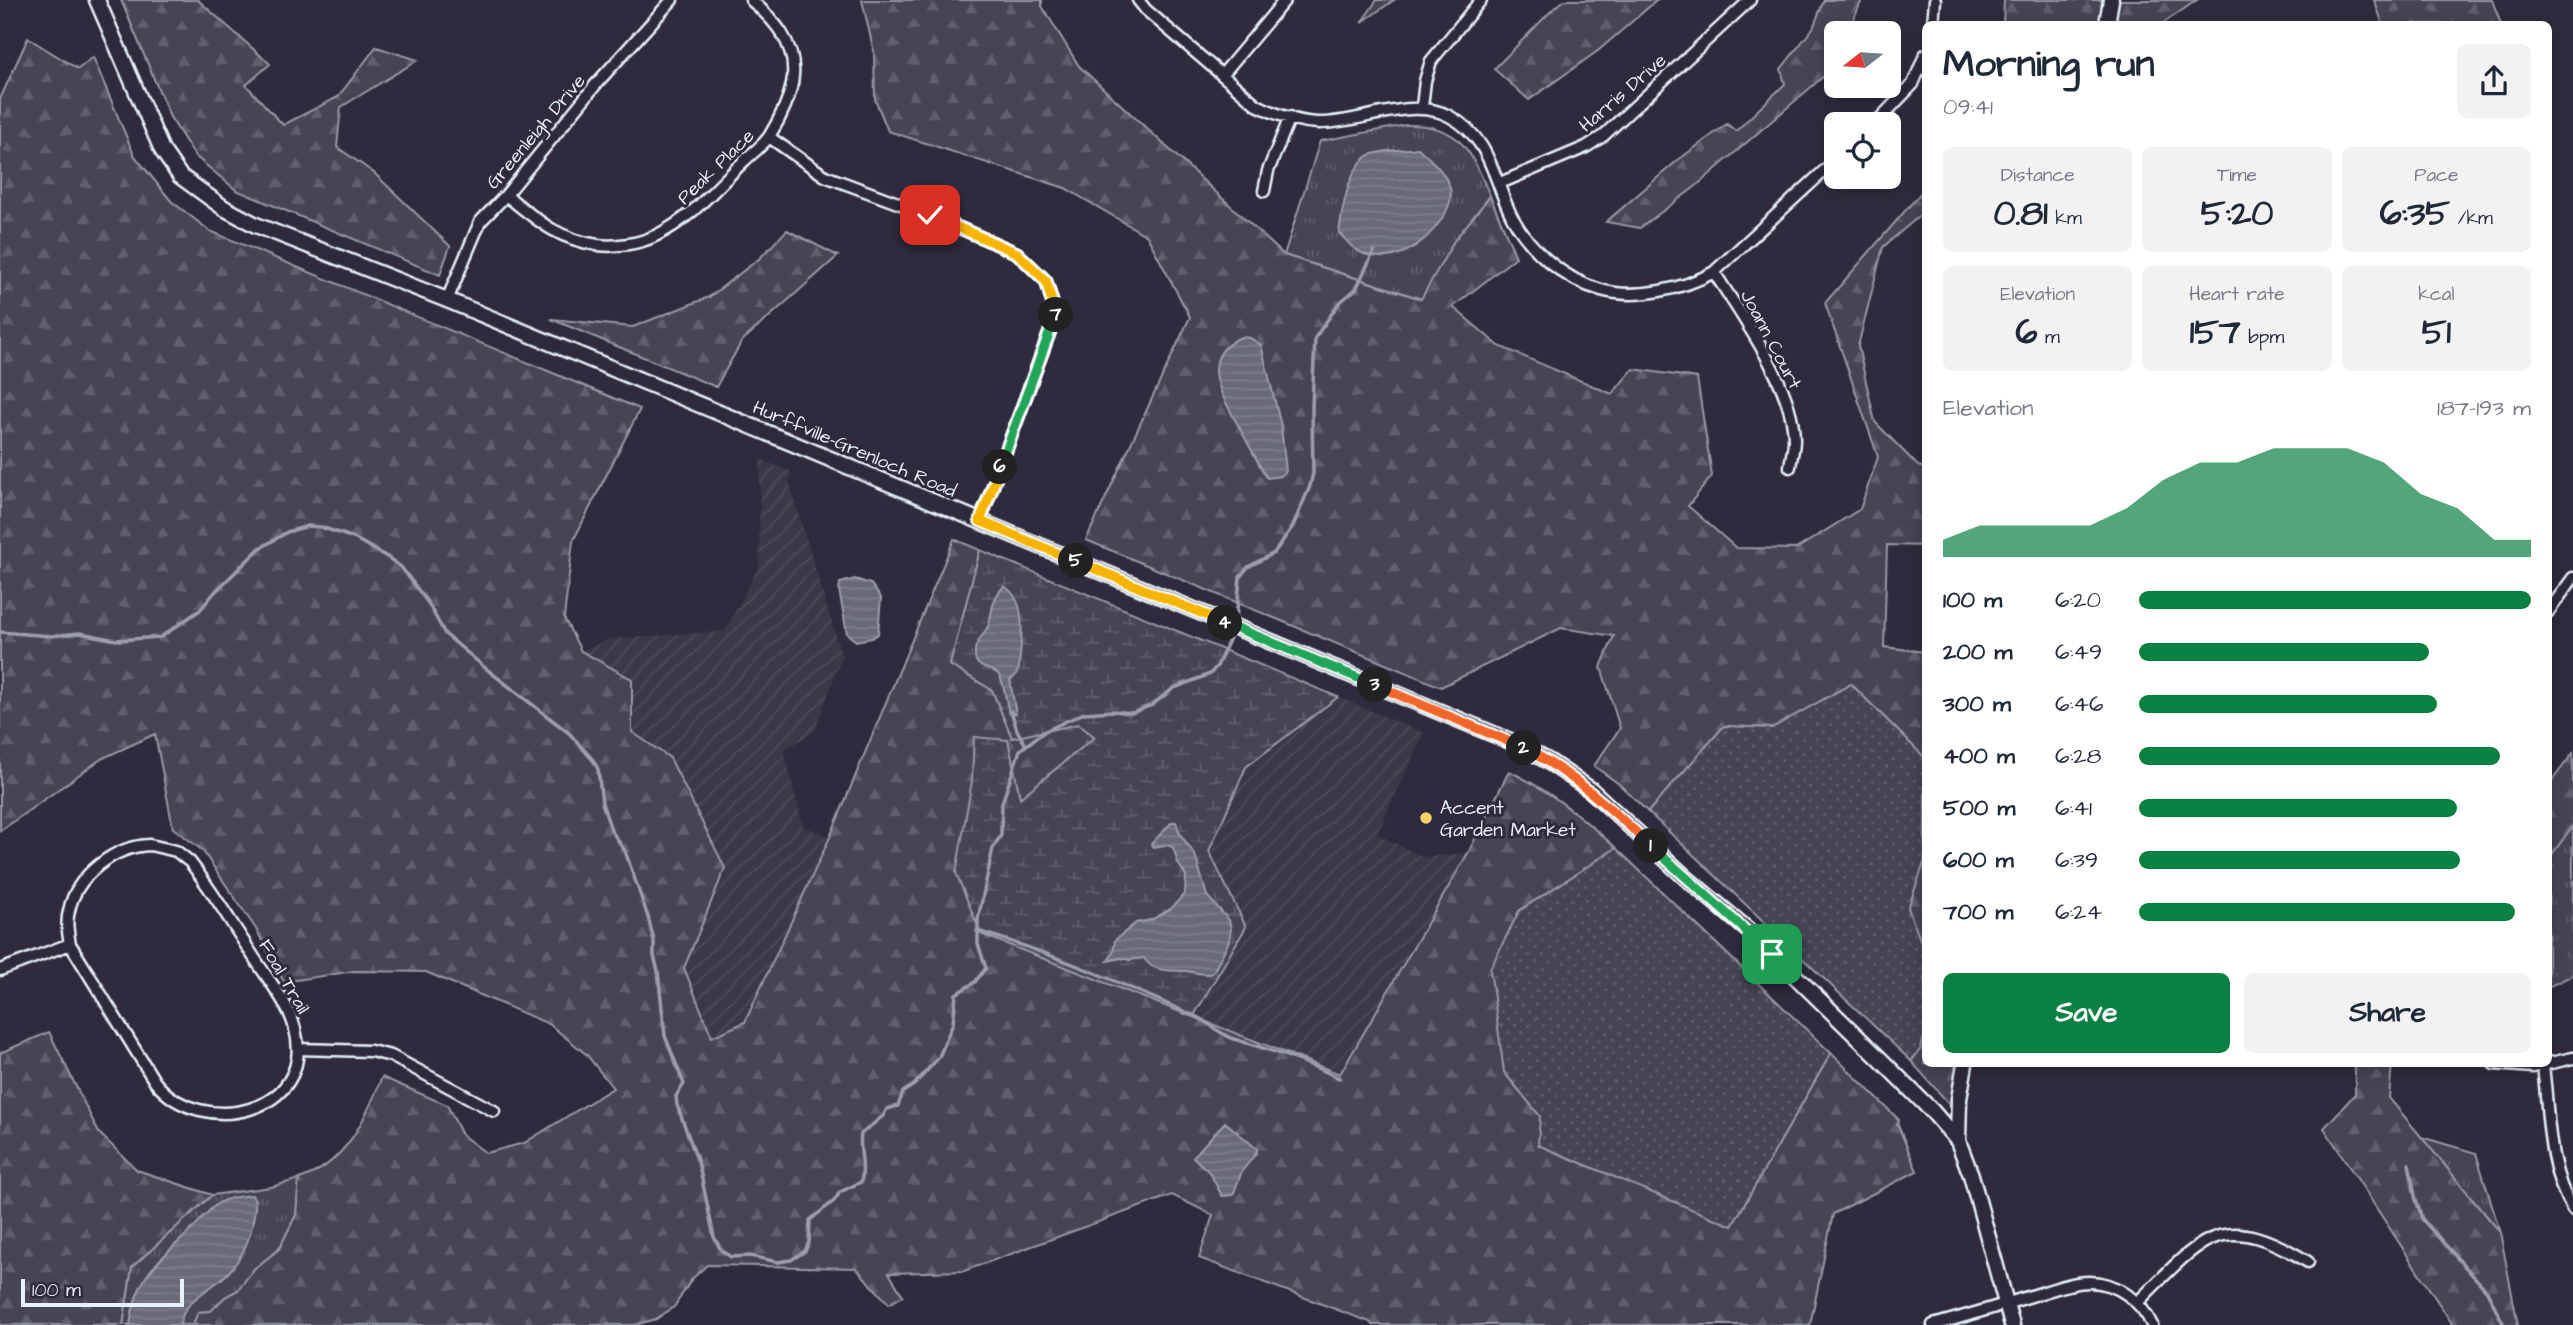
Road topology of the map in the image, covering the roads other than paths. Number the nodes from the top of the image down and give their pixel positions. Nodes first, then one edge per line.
1 (97, 0) edge
2 (672, 0) edge
3 (751, 0) edge
4 (1138, 0) edge
5 (1285, 0) edge
6 (1481, 0) edge
7 (1749, 0) edge
8 (1935, 0) edge
9 (2111, 0) edge
10 (1933, 21) edge
11 (2108, 21) edge
12 (1922, 62) edge
13 (1222, 75) junction
14 (1422, 107) junction
15 (1886, 112) edge
16 (1290, 117) junction
17 (769, 137) junction
18 (1824, 171) edge
19 (1500, 183) junction
20 (1264, 191) dead end
21 (506, 195) junction
22 (1714, 272) junction
23 (447, 300) junction
24 (1790, 467) dead end
25 (980, 521) junction
26 (2573, 578) edge
27 (2552, 607) edge
28 (70, 944) junction
29 (0, 970) edge
30 (298, 1049) junction
31 (2573, 1059) edge
32 (2552, 1064) edge
33 (1964, 1067) edge
34 (2543, 1067) edge
35 (494, 1111) dead end
36 (1958, 1142) junction
37 (2573, 1210) edge
38 (2308, 1262) dead end
39 (2138, 1302) junction
40 (2006, 1304) junction
41 (1933, 1325) edge
42 (2012, 1325) edge
43 (2152, 1325) edge

1 - 23 main road, Hurffville-Grenloch Road
2 - 21 street, Greenleigh Drive
3 - 17 street, Peak Place
4 - 13 street
5 - 13 street
6 - 14 street
7 - 19 street, Harris Drive
8 - 10 street
9 - 11 main road
12 - 15 street
13 - 16 street
14 - 16 street
14 - 19 street
16 - 20 street
17 - 21 street, Peak Place
17 - 25 street
18 - 22 street
19 - 22 street
21 - 23 street, Greenleigh Drive
22 - 24 street, Joann Court
23 - 25 main road, Hurffville-Grenloch Road
25 - 36 main road, Hurffville-Grenloch Road
26 - 27 street
28 - 29 street
28 - 30 street, Foal Trail
28 - 30 street, Foal Trail
30 - 35 street
31 - 32 street
33 - 36 main road
34 - 37 street
36 - 40 main road, Hurffville-Grenloch Road
38 - 39 street
39 - 40 street
39 - 43 street
40 - 41 street
40 - 42 main road, Hurffville-Grenloch Road

